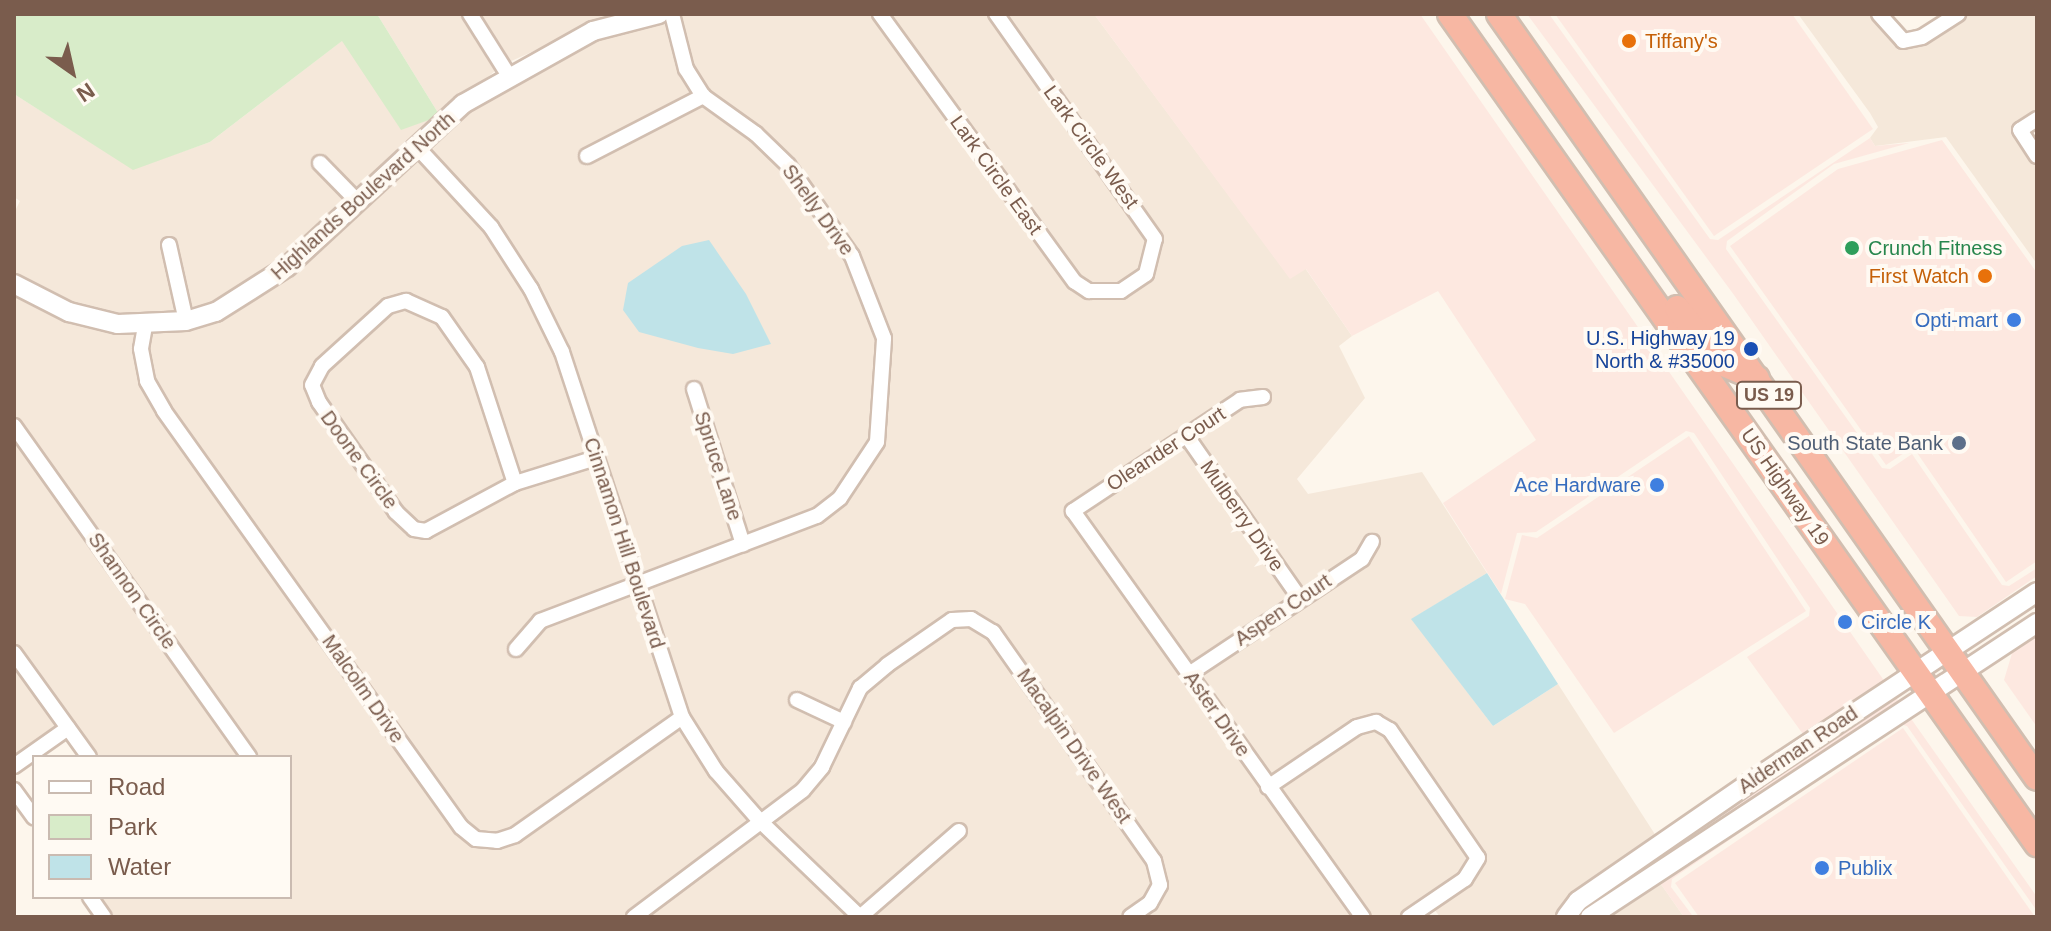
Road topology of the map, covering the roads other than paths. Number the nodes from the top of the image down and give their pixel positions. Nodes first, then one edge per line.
1 (470, 14) edge
2 (659, 14) edge
3 (672, 14) edge
4 (880, 14) edge
5 (996, 14) edge
6 (1450, 14) edge
7 (1499, 14) edge
8 (1879, 14) edge
9 (1958, 14) edge
10 (509, 76) junction
11 (703, 96) junction
12 (2037, 119) edge
13 (1535, 133) junction
14 (418, 148) junction
15 (587, 156) dead end
16 (2037, 156) edge
17 (320, 163) dead end
18 (358, 202) junction
19 (169, 245) dead end
20 (14, 284) edge
21 (1135, 284) joint
22 (186, 321) junction
23 (145, 326) junction
24 (1757, 378) junction
25 (694, 389) dead end
26 (1263, 397) dead end
27 (14, 426) edge
28 (1186, 435) junction
29 (596, 458) junction
30 (515, 483) junction
31 (1073, 511) joint
32 (1372, 542) dead end
33 (743, 544) junction
34 (636, 586) junction
35 (2037, 592) edge
36 (1299, 597) junction
37 (2037, 623) edge
38 (516, 649) dead end
39 (1948, 652) junction
40 (14, 653) edge
41 (1189, 674) junction
42 (1963, 674) junction
43 (1923, 679) junction
44 (797, 700) dead end
45 (682, 717) junction
46 (844, 722) junction
47 (68, 728) junction
48 (88, 755) edge
49 (248, 755) edge
50 (14, 766) edge
51 (2037, 778) edge
52 (1268, 787) junction
53 (14, 790) edge
54 (32, 815) edge
55 (760, 821) junction
56 (959, 831) dead end
57 (2037, 844) edge
58 (91, 899) edge
59 (1429, 912) edge
60 (104, 917) edge
61 (634, 917) edge
62 (860, 917) edge
63 (1130, 917) edge
64 (1363, 917) edge
65 (1409, 917) edge
66 (1566, 917) edge
67 (1593, 917) edge

1 - 10 street
2 - 10 street, Highlands Boulevard North
3 - 11 street, Shelly Drive
4 - 21 street, Lark Circle East
5 - 21 street, Lark Circle West
6 - 13 highway, US Highway 19 / US 19
7 - 24 highway, US Highway 19 / US 19
8 - 9 street
10 - 14 street, Highlands Boulevard North
11 - 15 street
11 - 33 street, Shelly Drive
12 - 16 street
13 - 24 highway
13 - 43 highway, US Highway 19 / US 19
14 - 18 street, Highlands Boulevard North
14 - 29 street, Cinnamon Hill Boulevard
17 - 18 street
18 - 22 street, Highlands Boulevard North
19 - 22 street
20 - 23 street, Highlands Boulevard North
22 - 23 street, Highlands Boulevard North
23 - 45 street, Malcolm Drive
24 - 39 highway, US Highway 19 / US 19
25 - 33 street, Spruce Lane
26 - 28 street, Oleander Court
27 - 49 street, Shannon Circle
28 - 31 street, Oleander Court
28 - 36 street, Mulberry Drive
29 - 30 street, Doone Circle
29 - 34 street, Cinnamon Hill Boulevard
30 - 30 street, Doone Circle
31 - 41 street, Aster Drive
32 - 36 street, Aspen Court
33 - 34 street, Shelly Drive
34 - 38 street, Shelly Drive
34 - 45 street, Cinnamon Hill Boulevard
35 - 39 street, Alderman Road
36 - 41 street, Aspen Court
37 - 42 street, Alderman Road
39 - 42 highway, US Highway 19 / US 19
39 - 43 street, Alderman Road
40 - 47 street
41 - 52 street, Aster Drive
42 - 43 street, Alderman Road
42 - 51 highway, US Highway 19 / US 19
43 - 57 highway, US Highway 19 / US 19
43 - 66 street, Alderman Road
43 - 67 street, Alderman Road
44 - 46 street
45 - 55 street, Cinnamon Hill Boulevard
46 - 55 street
46 - 63 street, Macalpin Drive West
47 - 48 street
47 - 50 street
52 - 59 street
52 - 64 street, Aster Drive
53 - 54 street
55 - 61 street
55 - 62 street, Cinnamon Hill Boulevard
56 - 62 street
58 - 60 street
59 - 65 street

